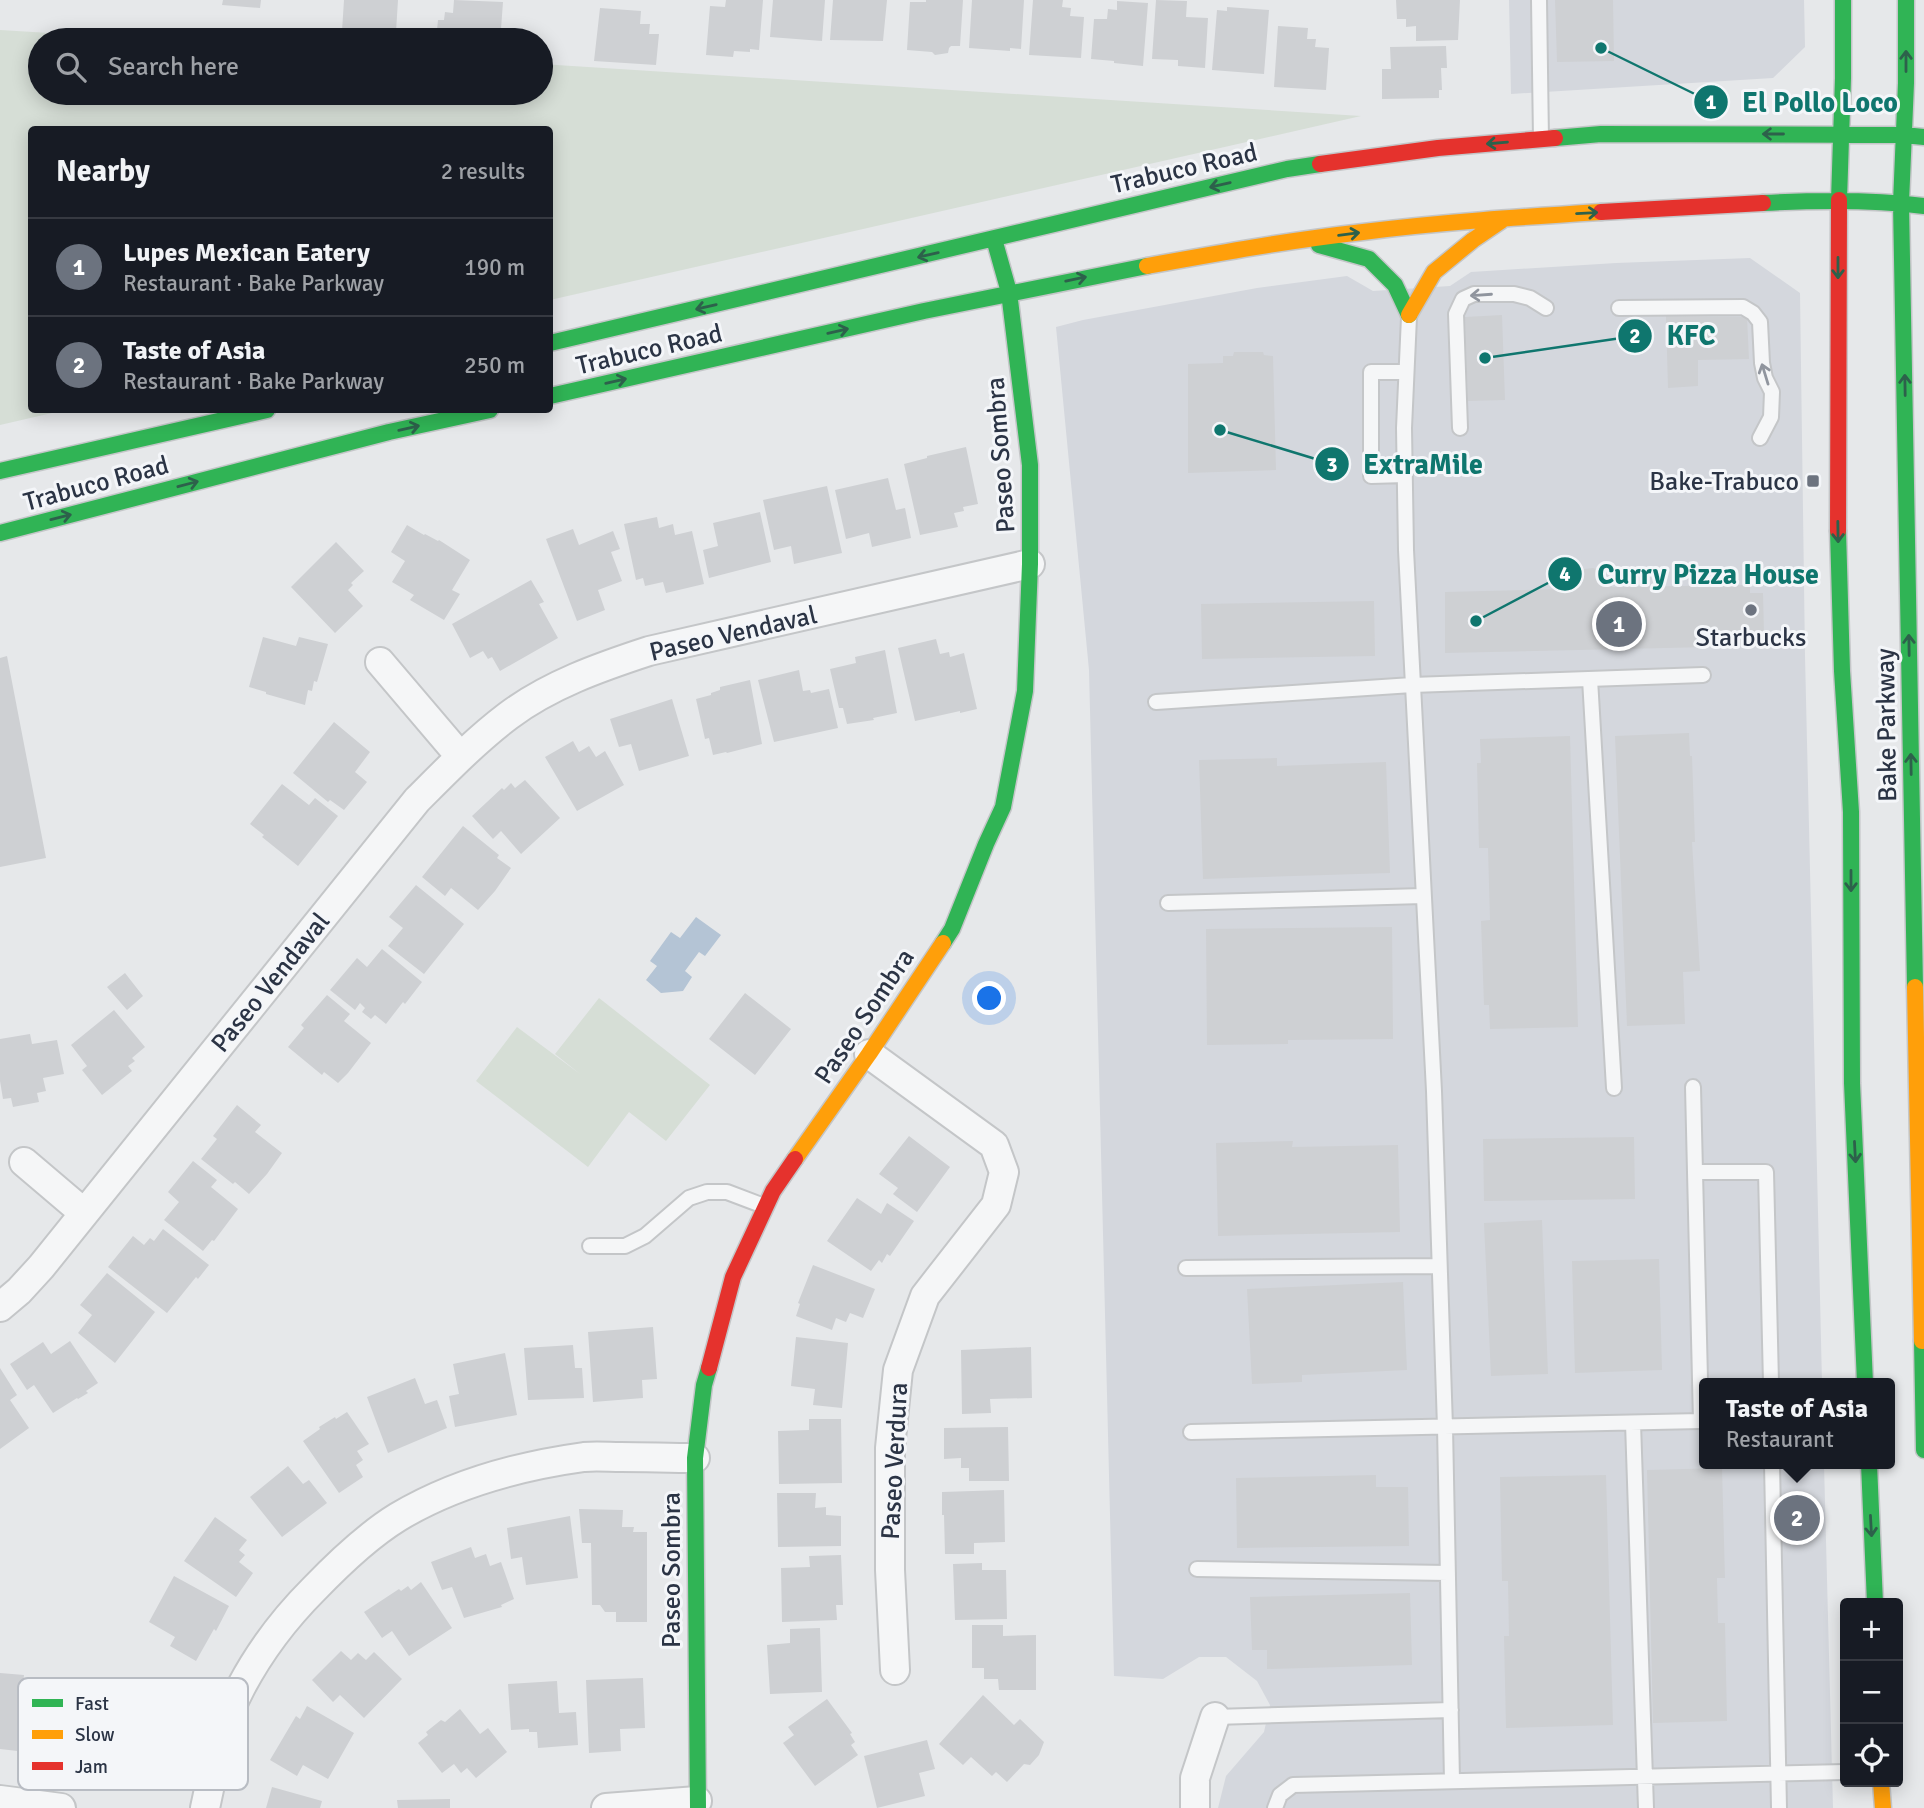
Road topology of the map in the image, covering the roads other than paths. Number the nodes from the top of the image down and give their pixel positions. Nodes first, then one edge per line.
1 (1539, 0) edge
2 (1843, 0) edge
3 (1906, 0) edge
4 (1842, 135) junction
5 (1904, 135) junction
6 (1924, 136) edge
7 (1541, 139) junction
8 (1839, 200) junction
9 (1901, 203) junction
10 (1924, 206) edge
11 (1506, 218) junction
12 (994, 239) junction
13 (1300, 240) junction
14 (1009, 292) junction
15 (1546, 308) dead end
16 (1619, 308) dead end
17 (1409, 315) junction
18 (553, 342) edge
19 (1406, 372) junction
20 (553, 395) edge
21 (256, 413) edge
22 (476, 413) edge
23 (1460, 428) dead end
24 (1760, 438) dead end
25 (0, 471) edge
26 (1405, 475) junction
27 (0, 533) edge
28 (1030, 564) junction
29 (380, 662) dead end
30 (1703, 675) dead end
31 (1590, 679) junction
32 (1412, 685) junction
33 (1156, 702) dead end
34 (460, 757) junction
35 (1423, 896) junction
36 (1168, 903) dead end
37 (869, 1054) junction
38 (1693, 1087) dead end
39 (1614, 1088) dead end
40 (24, 1162) dead end
41 (1695, 1172) junction
42 (766, 1206) junction
43 (84, 1213) junction
44 (590, 1246) dead end
45 (1439, 1266) junction
46 (1186, 1268) dead end
47 (0, 1307) edge
48 (1701, 1378) edge
49 (1770, 1378) edge
50 (1865, 1378) edge
51 (1699, 1421) edge
52 (1633, 1423) junction
53 (1445, 1427) junction
54 (1191, 1432) dead end
55 (1924, 1450) edge
56 (695, 1458) junction
57 (1772, 1469) edge
58 (1869, 1469) edge
59 (1197, 1569) dead end
60 (1448, 1573) junction
61 (1875, 1598) edge
62 (895, 1670) dead end
63 (247, 1678) edge
64 (1451, 1710) junction
65 (1215, 1717) joint
66 (1840, 1772) edge
67 (1779, 1773) junction
68 (1644, 1777) junction
69 (1452, 1781) junction
70 (1881, 1787) edge
71 (209, 1790) edge
72 (0, 1800) edge
73 (698, 1805) edge
74 (61, 1808) edge
75 (205, 1808) edge
76 (606, 1808) edge
77 (1195, 1808) edge
78 (1275, 1808) edge
79 (1646, 1808) edge
80 (1779, 1808) edge
81 (1882, 1808) edge

1 - 7 lane
2 - 4 main road, Bake Parkway
5 -> 3 main road, Bake Parkway
4 - 5 main road, Trabuco Road
4 -> 7 main road, Trabuco Road
4 - 8 main road, Bake Parkway
5 - 6 main road, Trabuco Road
5 - 9 main road, Bake Parkway
7 -> 12 main road, Trabuco Road
8 - 9 main road, Trabuco Road
11 -> 8 main road, Trabuco Road
8 -> 50 main road, Bake Parkway
9 - 10 main road, Trabuco Road
55 -> 9 main road, Bake Parkway
13 -> 11 main road, Trabuco Road
11 - 17 main road
12 - 14 main road, Paseo Sombra
12 -> 18 main road, Trabuco Road
14 -> 13 main road, Trabuco Road
13 - 17 main road
20 -> 14 main road, Trabuco Road
14 - 28 main road, Paseo Sombra
15 -> 23 lane
24 -> 16 lane
17 - 19 lane
19 - 26 lane
19 - 26 lane
21 - 25 main road, Trabuco Road
27 -> 22 main road, Trabuco Road
26 - 32 lane
28 - 34 street, Paseo Vendaval
28 - 37 main road, Paseo Sombra
29 - 34 street
30 - 31 lane
31 - 32 lane
31 - 39 lane
32 - 33 lane
32 - 35 lane
34 - 43 street, Paseo Vendaval
35 - 36 lane
35 - 45 lane
37 - 42 main road, Paseo Sombra
37 - 62 street, Paseo Verdura
38 - 41 lane
40 - 43 street
41 - 48 lane
41 - 49 lane
42 - 44 lane
42 - 56 main road, Paseo Sombra
43 - 47 street, Paseo Vendaval
45 - 46 lane
45 - 53 lane
51 - 52 lane
52 - 53 lane
52 - 68 lane
53 - 54 lane
53 - 60 lane
56 - 63 street
56 - 73 main road, Paseo Sombra
57 - 67 lane
58 -> 61 main road
59 - 60 lane
60 - 64 lane
64 - 65 lane
64 - 69 lane
65 - 77 street
66 - 67 lane
67 - 68 lane
67 - 80 lane
68 - 69 lane
68 - 79 lane
69 - 78 lane
70 - 81 main road
71 - 75 street
72 - 74 street
73 - 76 street

